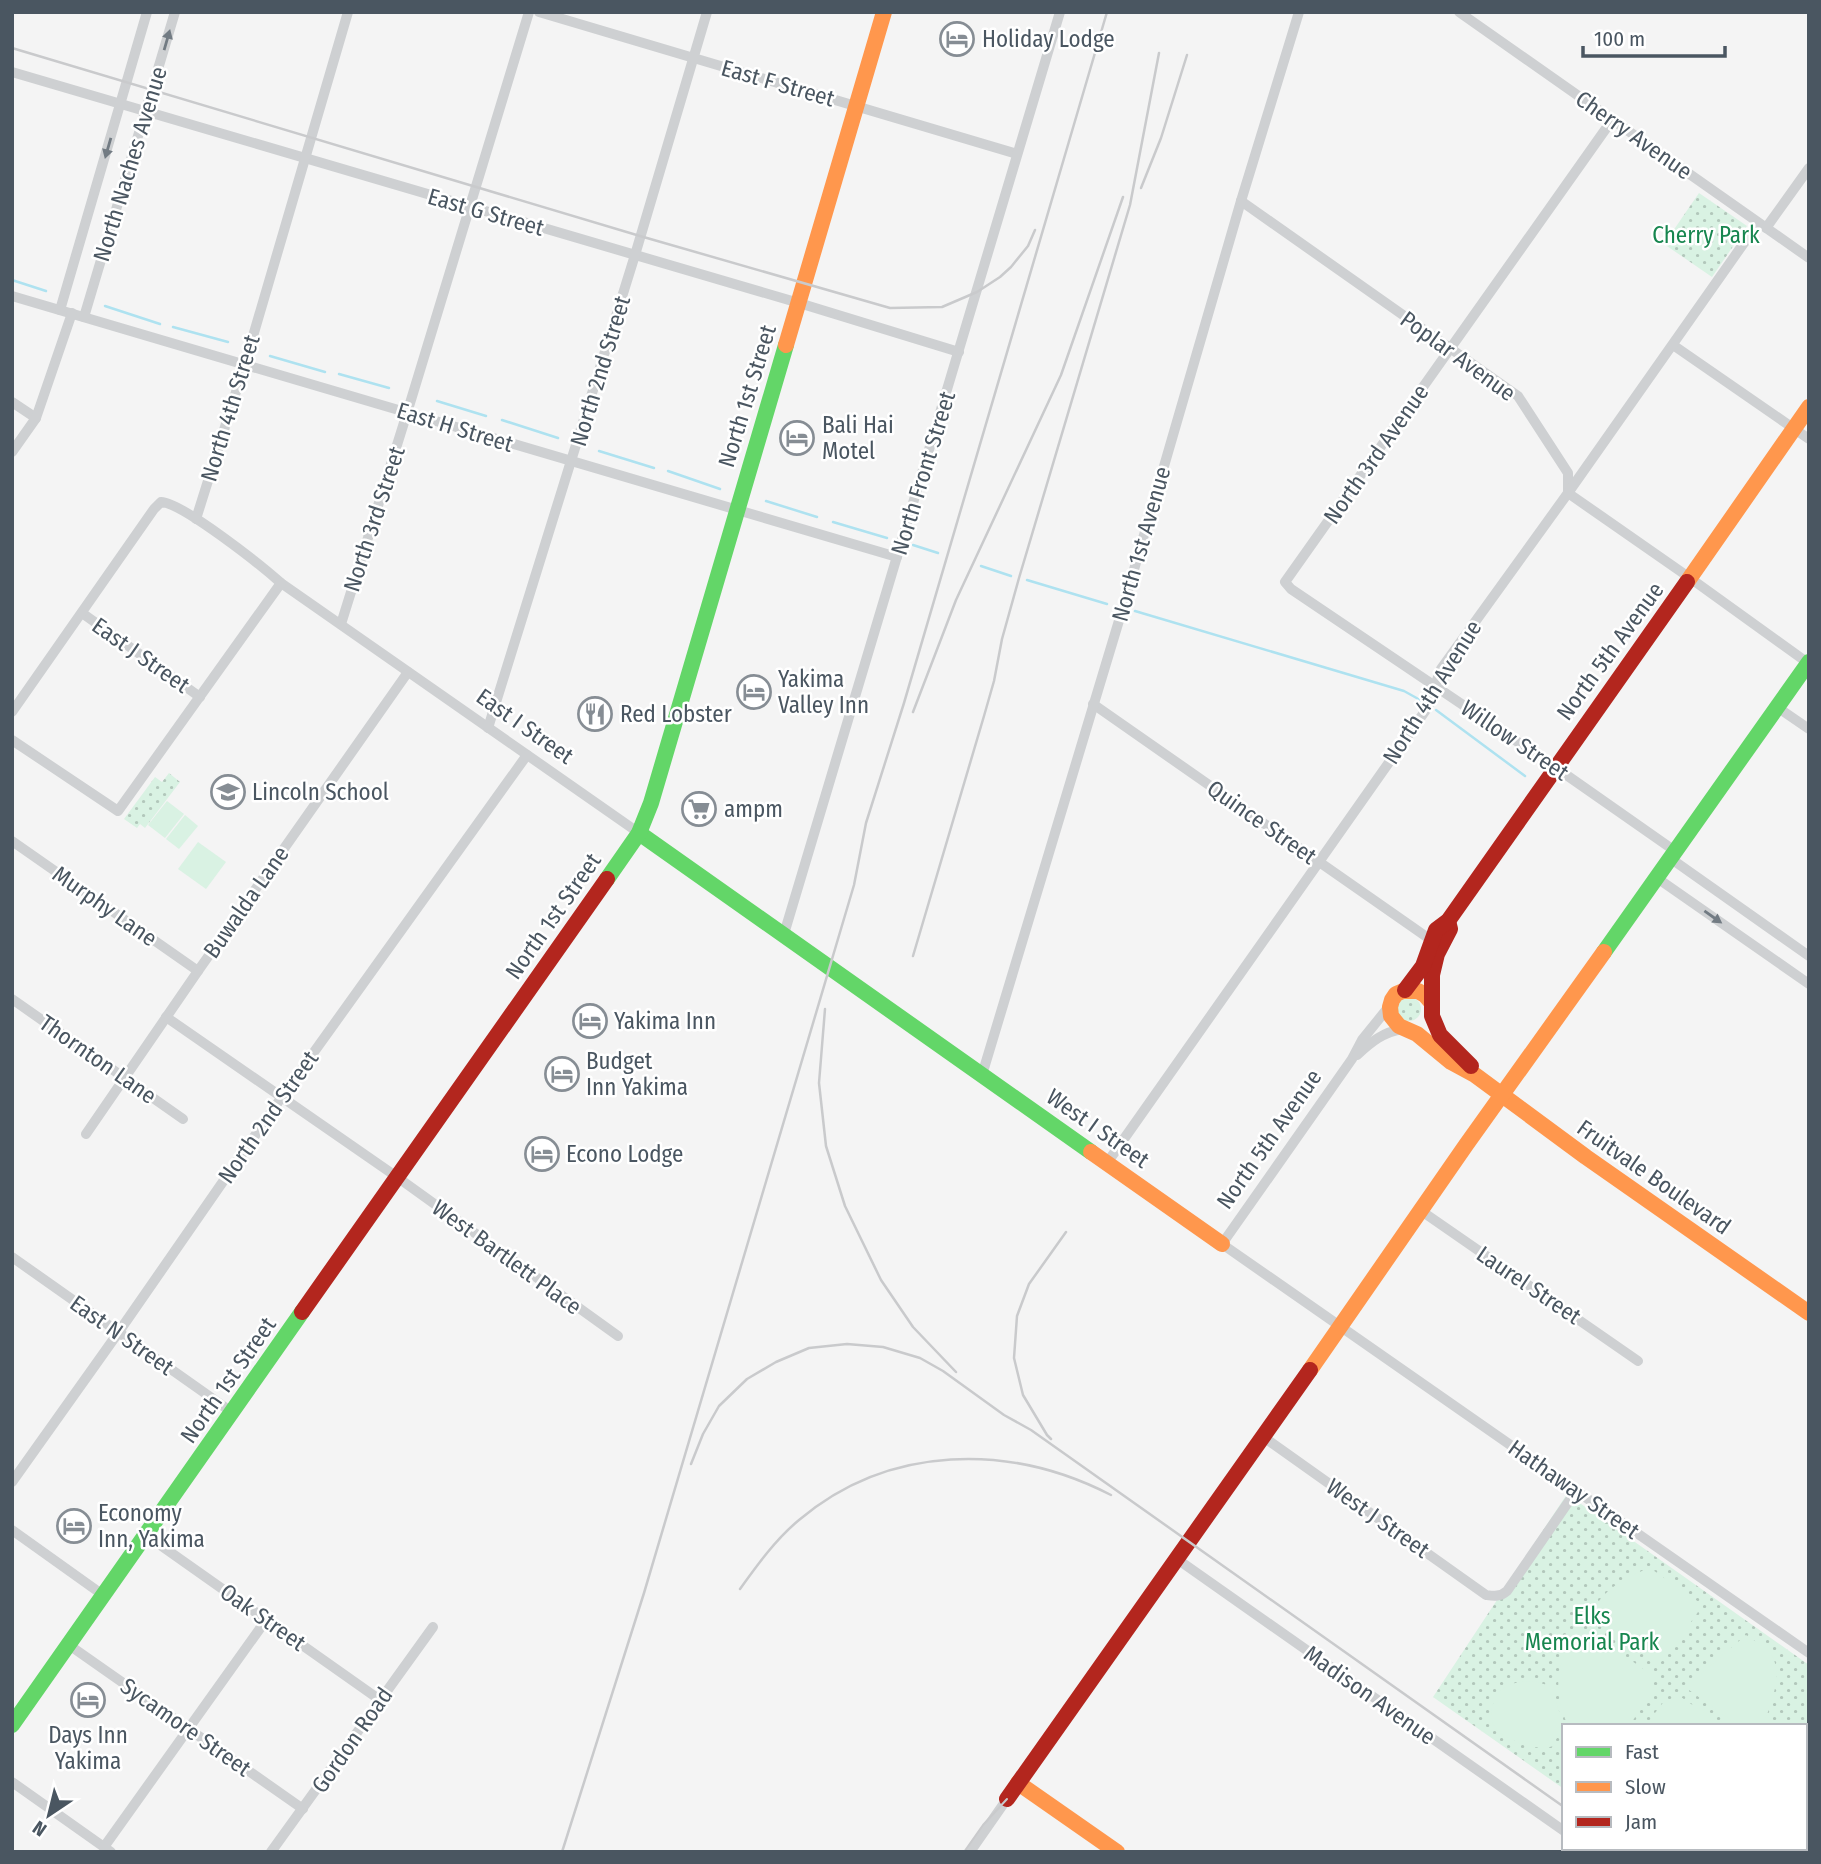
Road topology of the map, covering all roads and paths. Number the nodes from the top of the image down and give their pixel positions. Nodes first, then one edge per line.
1 (147, 12) edge
2 (175, 12) edge
3 (348, 12) edge
4 (529, 12) edge
5 (539, 12) edge
6 (707, 12) edge
7 (884, 12) edge
8 (1060, 12) edge
9 (1299, 12) edge
10 (1459, 12) edge
11 (694, 58) junction
12 (12, 72) edge
13 (121, 103) junction
14 (856, 106) junction
15 (145, 111) junction
16 (1612, 120) junction
17 (1017, 154) junction
18 (305, 158) junction
19 (1809, 168) edge
20 (1241, 201) junction
21 (470, 207) junction
22 (1762, 226) junction
23 (635, 255) junction
24 (1809, 258) edge
25 (12, 296) edge
26 (799, 303) junction
27 (72, 313) junction
28 (1673, 345) junction
29 (1450, 349) junction
30 (959, 352) junction
31 (244, 365) junction
32 (12, 402) edge
33 (1809, 407) edge
34 (407, 413) junction
35 (36, 418) junction
36 (1794, 429) junction
37 (1809, 439) edge
38 (12, 452) edge
39 (572, 462) junction
40 (1568, 493) junction
41 (737, 511) junction
42 (197, 519) junction
43 (897, 557) junction
44 (1690, 578) junction
45 (1286, 582) joint
46 (281, 583) junction
47 (82, 613) junction
48 (341, 624) junction
49 (1808, 663) edge
50 (408, 672) junction
51 (1435, 686) junction
52 (201, 697) junction
53 (1093, 704) junction
54 (1777, 707) junction
55 (12, 712) edge
56 (488, 728) junction
57 (1809, 729) edge
58 (12, 740) edge
59 (527, 755) junction
60 (1555, 768) junction
61 (639, 834) junction
62 (12, 841) edge
63 (1672, 855) junction
64 (1319, 861) junction
65 (1657, 878) junction
66 (1448, 921) junction
67 (783, 934) junction
68 (1431, 940) junction
69 (1809, 956) edge
70 (830, 967) joint
71 (198, 971) junction
72 (1809, 984) edge
73 (1405, 990) junction
74 (12, 999) edge
75 (1391, 1003) junction
76 (1432, 1009) junction
77 (166, 1017) junction
78 (1408, 1030) junction
79 (1352, 1059) junction
80 (982, 1075) junction
81 (1475, 1075) junction
82 (125, 1077) junction
83 (1501, 1095) junction
84 (281, 1098) junction
85 (183, 1118) dead end
86 (86, 1134) dead end
87 (1107, 1163) junction
88 (397, 1177) junction
89 (1420, 1210) junction
90 (1223, 1244) junction
91 (12, 1257) edge
92 (1809, 1313) edge
93 (1340, 1327) junction
94 (118, 1333) junction
95 (618, 1336) dead end
96 (1639, 1361) dead end
97 (233, 1413) junction
98 (1262, 1436) junction
99 (12, 1482) edge
100 (1576, 1490) junction
101 (12, 1530) edge
102 (146, 1535) junction
103 (1177, 1559) junction
104 (103, 1595) junction
105 (266, 1620) junction
106 (433, 1627) dead end
107 (69, 1645) junction
108 (1809, 1653) edge
109 (380, 1700) junction
110 (12, 1725) edge
111 (188, 1729) junction
112 (12, 1782) edge
113 (1018, 1783) junction
114 (1007, 1799) joint
115 (303, 1809) junction
116 (1562, 1830) edge
117 (107, 1849) edge
118 (271, 1852) edge
119 (970, 1852) edge
120 (1117, 1852) edge

1 - 13 street, North Naches Avenue
15 -> 2 street, North Naches Avenue
3 - 18 street, North 4th Street
4 - 21 street, North 3rd Street
5 - 11 street, East F Street
6 - 11 street, North 2nd Street
7 - 14 main road, North 1st Street
8 - 17 street, North Front Street
9 - 20 street, North 1st Avenue
10 - 16 street, Cherry Avenue
11 - 14 street, East F Street
11 - 23 street, North 2nd Street
12 - 13 street, East G Street
13 - 15 street, East G Street
13 -> 27 street, North Naches Avenue
14 - 17 street, East F Street
14 - 26 main road, North 1st Street
15 - 18 street, East G Street
15 - 27 street, North Naches Avenue
16 - 22 street, Cherry Avenue
16 - 29 street, North 3rd Avenue
17 - 30 street, North Front Street
18 - 21 street, East G Street
18 - 31 street, North 4th Street
19 - 22 street, North 4th Avenue
20 - 29 street, Poplar Avenue
20 - 53 street, North 1st Avenue
21 - 23 street, East G Street
21 - 34 street, North 3rd Street
22 - 24 street, Cherry Avenue
22 - 28 street, North 4th Avenue
23 - 26 street, East G Street
23 - 39 street, North 2nd Street
25 - 27 street, East H Street
26 - 30 street, East G Street
26 - 41 main road, North 1st Street
27 - 31 street, East H Street
27 - 35 street, North Naches Avenue
28 - 36 street
28 - 40 street, North 4th Avenue
29 - 40 street, Poplar Avenue
29 - 45 street, North 3rd Avenue
30 - 43 street, North Front Street
31 - 34 street, East H Street
31 - 42 street, North 4th Street
32 - 35 street
33 - 36 main road, North 5th Avenue
34 - 39 street, East H Street
34 - 48 street, North 3rd Street
35 - 38 street, North Naches Avenue
36 - 37 street
36 - 44 main road, North 5th Avenue
39 - 41 street, East H Street
39 - 56 street, North 2nd Street
40 - 44 street
40 - 51 street, North 4th Avenue
41 - 43 street, East H Street
41 - 61 main road, North 1st Street
42 - 46 street, East I Street
42 - 47 street
43 - 67 street, North Front Street
44 - 49 street
44 - 60 main road, North 5th Avenue
45 - 51 street, Willow Street
46 - 48 street, East I Street
46 - 52 street
47 - 52 street, East J Street
47 - 55 street
48 - 50 street, East I Street
49 - 54 main road
50 - 56 street, East I Street
50 - 71 street, Buwalda Lane
51 - 60 street, Willow Street
51 - 64 street, North 4th Avenue
52 - 58 street
53 - 64 street, Quince Street
53 - 80 street, North 1st Avenue
54 - 57 street
54 - 63 main road
56 - 59 street, East I Street
59 - 61 street, East I Street
59 - 84 street, North 2nd Street
60 - 63 street, Willow Street
60 - 66 main road, North 5th Avenue
61 - 67 main road, East I Street
61 - 88 main road, North 1st Street
62 - 71 street, Murphy Lane
63 - 65 main road
63 - 69 street, Willow Street
64 - 68 street, Quince Street
64 - 87 street, North 4th Avenue
65 -> 72 street
65 - 83 main road
66 - 68 main road, North 5th Avenue
66 - 76 main road, North 5th Avenue
67 - 70 main road, East I Street
68 - 73 main road, North 5th Avenue
70 - 80 main road, West I Street
71 - 77 street, Buwalda Lane
73 - 75 main road
73 - 76 main road
74 - 82 street, Thornton Lane
75 - 78 main road, Fruitvale Boulevard
75 - 79 street, North 5th Avenue
76 - 78 main road
76 - 81 main road, Fruitvale Boulevard
77 - 82 street, Buwalda Lane
77 - 84 street, West Bartlett Place
78 - 79 street, North 5th Avenue
78 - 81 main road, Fruitvale Boulevard
79 - 90 street, North 5th Avenue
80 - 87 main road, West I Street
81 - 83 main road, Fruitvale Boulevard
82 - 85 street, Thornton Lane
82 - 86 street, Buwalda Lane
83 - 89 main road
83 - 92 main road, Fruitvale Boulevard
84 - 88 street, West Bartlett Place
84 - 94 street, North 2nd Street
87 - 90 main road, West I Street
88 - 95 street, West Bartlett Place
88 - 97 main road, North 1st Street
89 - 93 main road
89 - 96 street, Laurel Street
90 - 93 street, West I Street
91 - 94 street, East N Street
93 - 98 main road
93 - 100 street, Hathaway Street
94 - 97 street, East N Street
94 - 99 street, North 2nd Street
97 - 102 main road, North 1st Street
98 - 100 street, West J Street
98 - 103 main road
100 - 108 street, Hathaway Street
101 - 104 street
102 - 104 main road, North 1st Street
102 - 105 street, Oak Street
103 - 113 main road
103 - 116 street, Madison Avenue
104 - 107 main road, North 1st Street
105 - 109 street, Oak Street
105 - 111 street
106 - 109 street, Gordon Road
107 - 110 main road, North 1st Street
107 - 111 street, Sycamore Street
109 - 115 street, Gordon Road
111 - 115 street, Sycamore Street
111 - 117 street
112 - 117 street
113 - 114 main road
113 - 120 main road
114 - 119 street
115 - 118 street, Gordon Road

